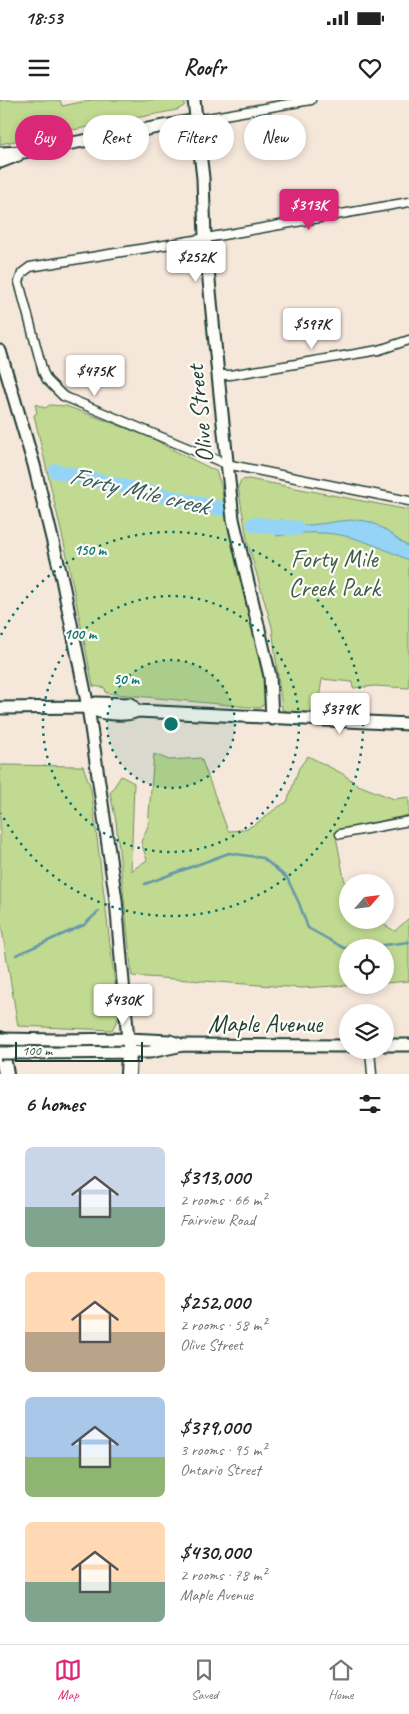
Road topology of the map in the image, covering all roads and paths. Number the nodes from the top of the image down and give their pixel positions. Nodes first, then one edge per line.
1 (194, 100) edge
2 (311, 100) edge
3 (196, 115) edge
4 (225, 115) edge
5 (159, 127) edge
6 (73, 143) edge
7 (15, 152) edge
8 (0, 153) edge
9 (15, 156) edge
10 (201, 160) edge
11 (0, 162) edge
12 (409, 202) edge
13 (205, 238) junction
14 (409, 340) edge
15 (0, 351) edge
16 (218, 375) junction
17 (226, 464) junction
18 (409, 501) edge
19 (88, 707) junction
20 (0, 708) edge
21 (272, 719) junction
22 (409, 724) edge
23 (409, 821) edge
24 (340, 834) dead end
25 (0, 1039) edge
26 (128, 1045) junction
27 (409, 1045) edge
28 (339, 1046) edge
29 (394, 1046) edge
30 (0, 1054) edge
31 (371, 1059) edge
32 (6, 1074) edge
33 (128, 1074) edge
34 (372, 1074) edge

1 - 3 street, Olive Street
2 - 4 street
5 - 6 street
7 - 8 street
9 - 11 street
10 - 13 street, Olive Street
12 - 13 street
13 - 16 street, Olive Street
13 - 17 street
14 - 16 street
15 - 19 street
16 - 17 street, Olive Street
17 - 18 street
17 - 21 street, Olive Street
19 - 20 street
19 - 21 street
19 - 26 street
21 - 22 street
23 - 24 street
25 - 26 street, Maple Avenue, bridge
25 - 32 highway
26 - 28 street, Maple Avenue
26 - 30 street, Maple Avenue, bridge
26 - 33 highway
27 - 29 street
31 - 34 street

